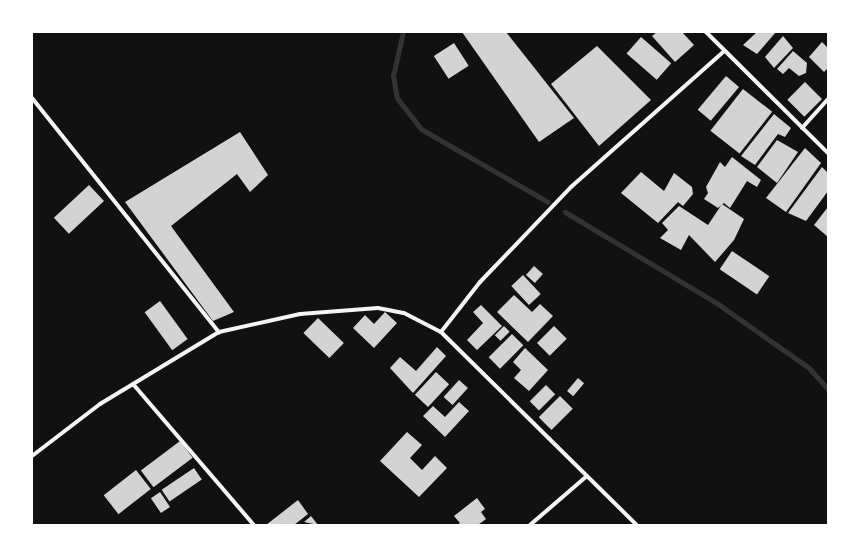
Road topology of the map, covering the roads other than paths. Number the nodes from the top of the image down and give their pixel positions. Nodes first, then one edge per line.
1 (706, 32) edge
2 (724, 51) junction
3 (32, 98) edge
4 (828, 99) edge
5 (802, 128) junction
6 (828, 154) edge
7 (219, 332) junction
8 (441, 332) junction
9 (133, 384) junction
10 (32, 456) edge
11 (587, 476) junction
12 (254, 525) edge
13 (530, 525) edge
14 (637, 525) edge

1 - 2 street
2 - 5 street
2 - 8 street
3 - 7 street
4 - 5 street
5 - 6 street
7 - 8 street
7 - 9 street
8 - 11 street
9 - 10 street
9 - 12 street
11 - 13 street
11 - 14 street

